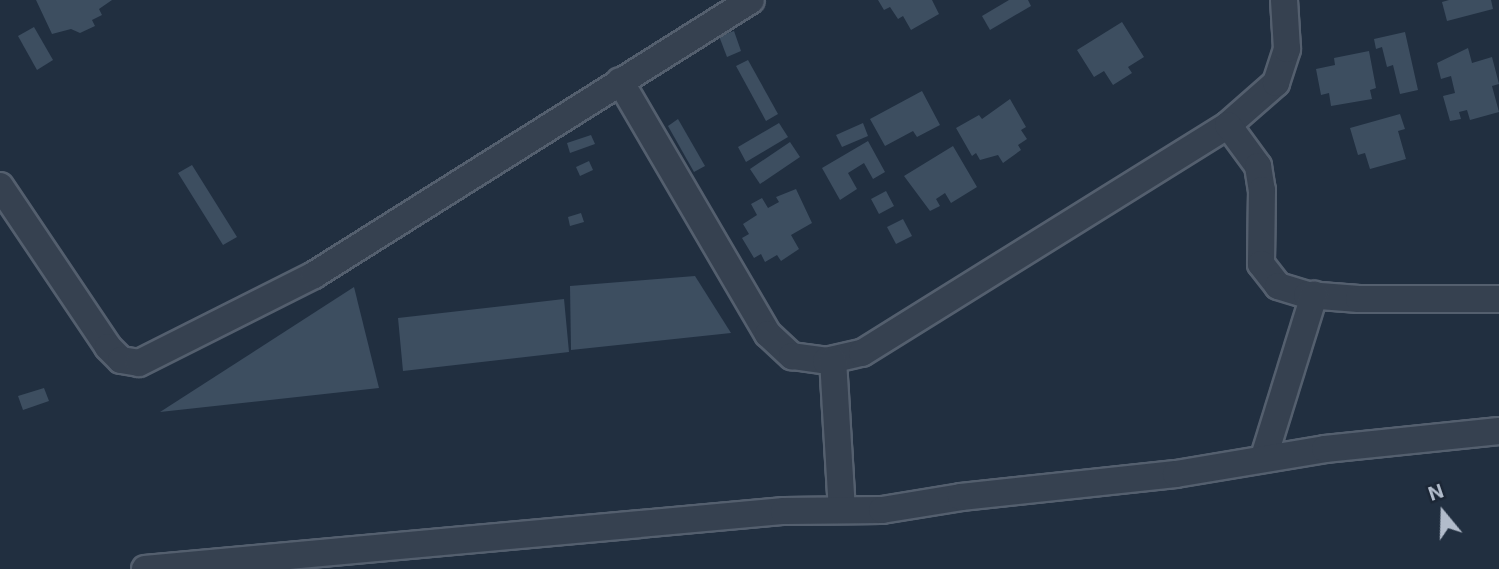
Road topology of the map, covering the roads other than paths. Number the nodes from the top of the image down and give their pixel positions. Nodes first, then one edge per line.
1 (751, 0) edge
2 (1284, 0) edge
3 (620, 81) junction
4 (1228, 125) junction
5 (0, 186) edge
6 (1314, 295) junction
7 (1499, 299) edge
8 (833, 360) junction
9 (1499, 431) edge
10 (1264, 457) junction
11 (842, 510) junction
12 (145, 569) edge

1 - 3 street
2 - 4 street
3 - 5 street
3 - 8 street
4 - 6 street
4 - 8 street
6 - 7 street
6 - 10 street
8 - 11 street
9 - 10 street
10 - 11 street
11 - 12 street

